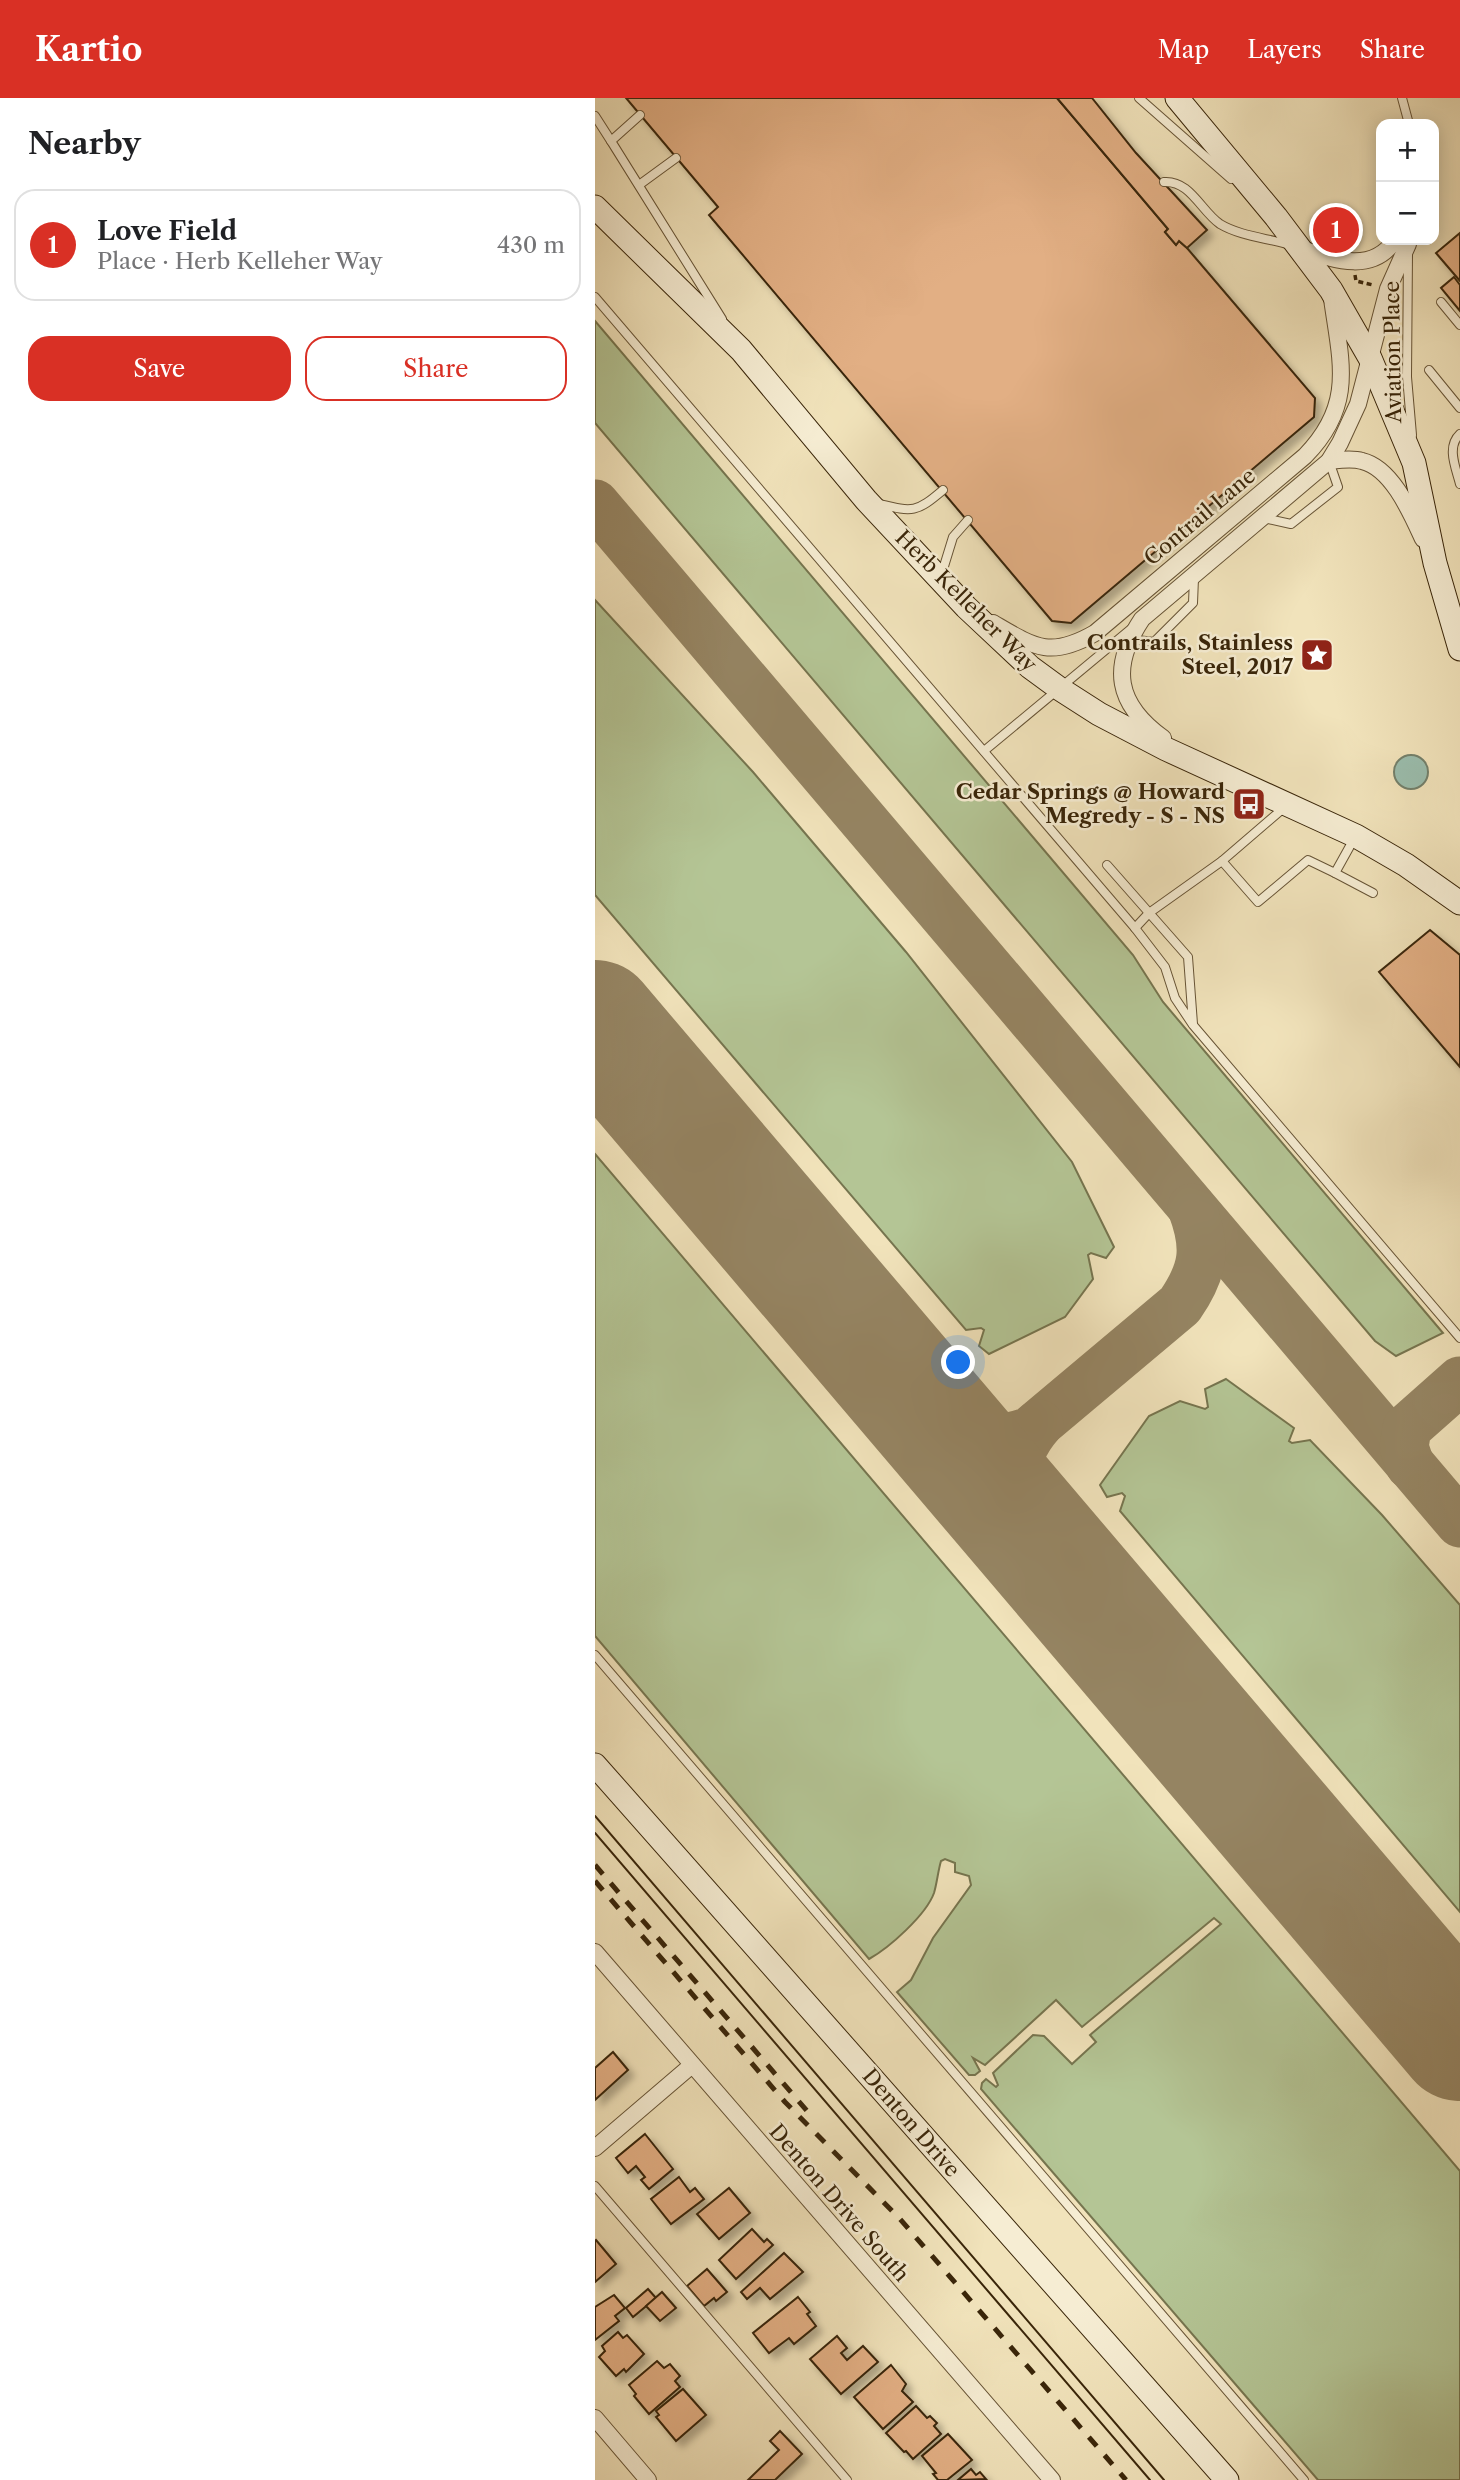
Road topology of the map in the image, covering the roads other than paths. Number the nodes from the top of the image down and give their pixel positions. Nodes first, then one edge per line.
1 (1139, 98) edge
2 (1177, 98) edge
3 (1402, 98) edge
4 (641, 115) dead end
5 (595, 116) edge
6 (1408, 119) edge
7 (611, 141) junction
8 (676, 158) dead end
9 (1164, 182) dead end
10 (639, 186) junction
11 (595, 207) edge
12 (1276, 217) junction
13 (1398, 245) edge
14 (1403, 245) edge
15 (1404, 245) edge
16 (1299, 248) junction
17 (1331, 290) junction
18 (595, 297) edge
19 (1441, 302) dead end
20 (1460, 325) edge
21 (741, 350) junction
22 (1370, 358) junction
23 (1429, 370) dead end
24 (1460, 408) edge
25 (1460, 434) edge
26 (1329, 461) junction
27 (1414, 463) junction
28 (1460, 484) edge
29 (943, 490) dead end
30 (866, 500) junction
31 (1262, 518) junction
32 (968, 520) dead end
33 (1435, 563) junction
34 (1194, 575) junction
35 (940, 580) junction
36 (966, 607) junction
37 (1142, 619) junction
38 (1128, 639) junction
39 (1460, 649) edge
40 (1060, 689) junction
41 (984, 751) junction
42 (1203, 766) junction
43 (1288, 804) junction
44 (1356, 836) junction
45 (1222, 862) junction
46 (1107, 865) dead end
47 (1335, 873) junction
48 (1373, 893) dead end
49 (1460, 903) edge
50 (1149, 913) junction
51 (1135, 928) junction
52 (1193, 1025) junction
53 (1460, 1338) edge
54 (595, 1655) edge
55 (595, 1765) edge
56 (595, 1952) edge
57 (692, 2065) junction
58 (595, 2148) edge
59 (595, 2186) edge
60 (595, 2418) edge
61 (648, 2480) edge
62 (847, 2480) edge
63 (1052, 2480) edge
64 (1227, 2480) edge
65 (1304, 2480) edge

1 - 12 lane
2 - 12 main road
3 - 6 lane
4 - 7 lane
5 - 7 lane
7 - 10 lane
8 - 10 lane
9 - 16 lane
10 - 21 lane
11 - 21 main road, Herb Kelleher Way
12 - 16 main road
13 - 16 street
14 - 22 street, Contrail Lane
15 - 27 lane, Aviation Place
16 - 17 main road
17 - 22 main road
17 - 36 street, Contrail Lane
18 - 41 lane
19 - 20 lane
21 - 30 main road, Herb Kelleher Way
22 - 26 street, Contrail Lane
22 - 27 main road
23 - 24 lane
25 - 28 lane
26 - 31 street, Contrail Lane
26 - 31 lane
26 - 33 street
27 - 33 main road
29 - 30 lane
30 - 35 main road, Herb Kelleher Way
31 - 34 street, Contrail Lane
32 - 35 lane
33 - 39 main road
34 - 37 street, Contrail Lane
34 - 38 lane
35 - 36 main road, Herb Kelleher Way
36 - 40 main road, Herb Kelleher Way
37 - 38 street, Contrail Lane
37 - 40 lane, Contrail Lane
38 - 42 street, Contrail Lane
40 - 41 lane, Contrail Lane
40 - 42 main road, Herb Kelleher Way
41 - 51 lane
42 - 43 main road, Herb Kelleher Way
43 - 44 main road, Herb Kelleher Way
43 - 45 lane
44 - 47 lane
44 - 49 main road, Herb Kelleher Way
45 - 47 lane
45 - 50 lane
46 - 50 lane
47 - 48 lane
50 - 51 lane
50 - 52 lane
51 - 52 lane
52 - 53 lane
54 - 65 lane
55 - 64 main road, Denton Drive
56 - 57 street, Denton Drive South
57 - 58 street
57 - 63 street, Denton Drive South
59 - 62 lane
60 - 61 street

